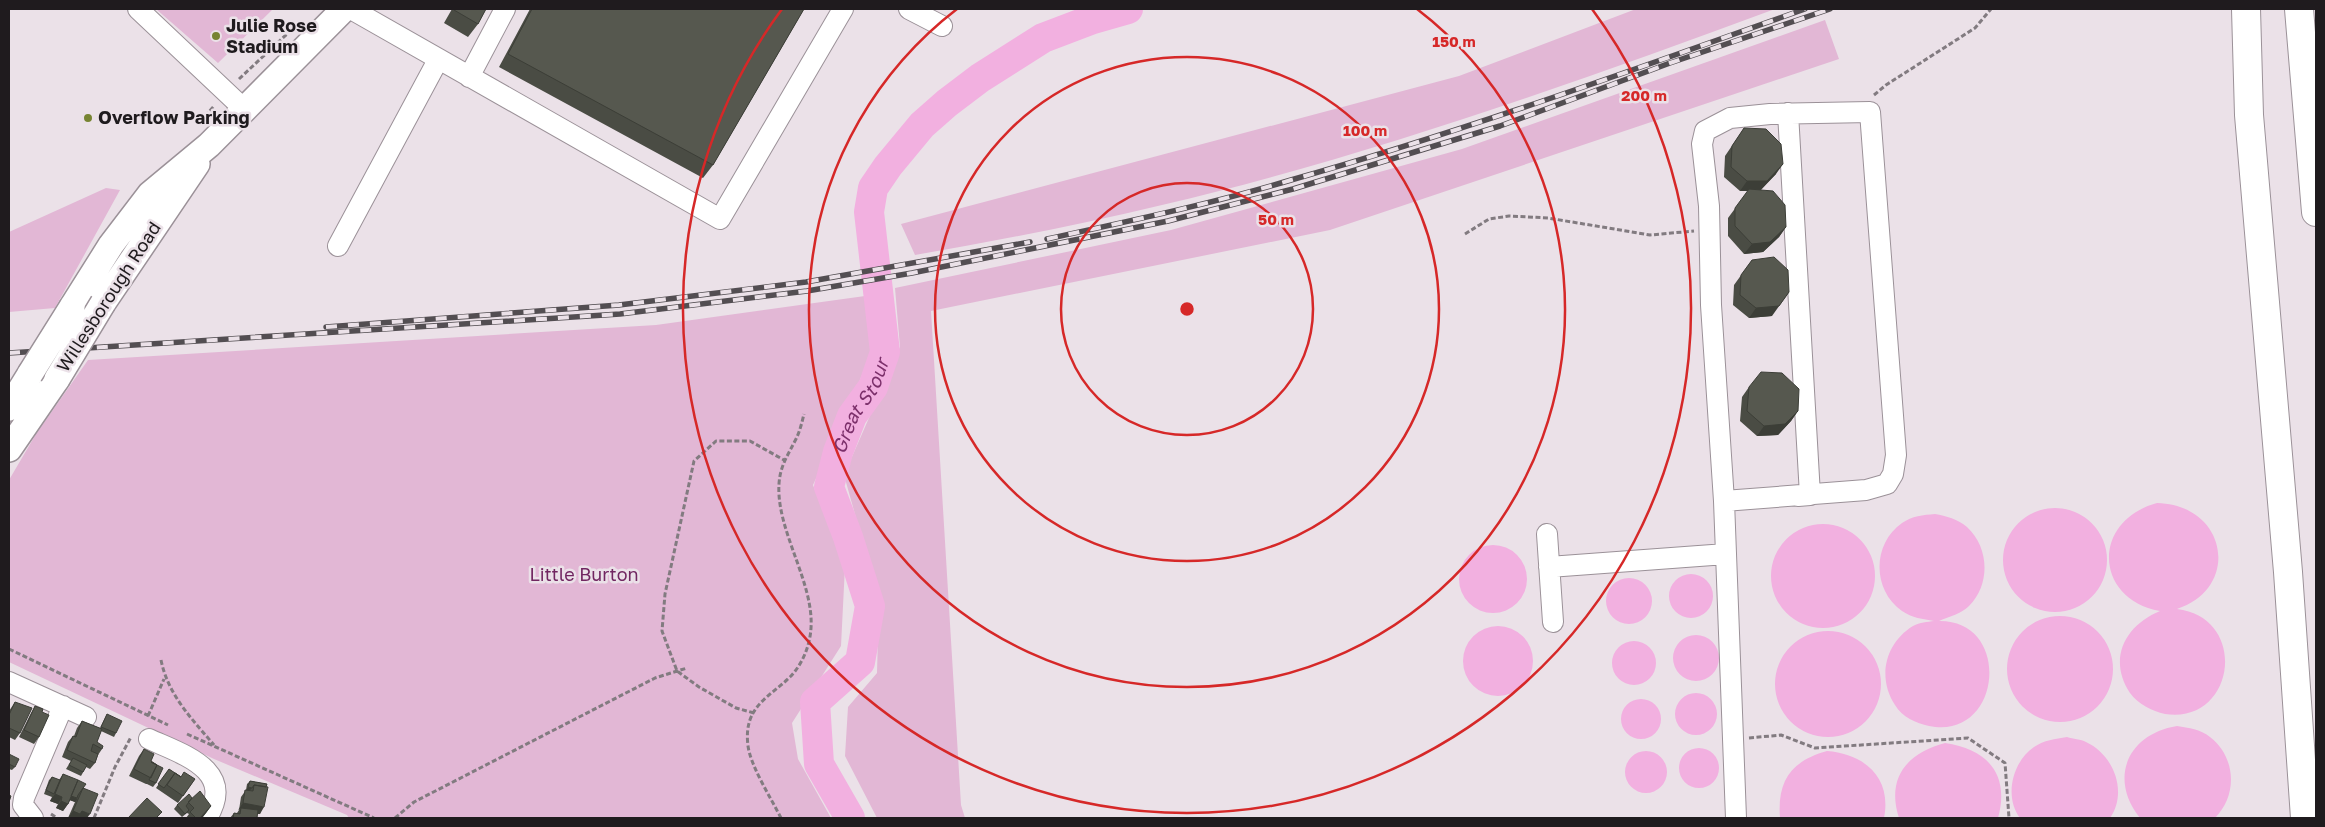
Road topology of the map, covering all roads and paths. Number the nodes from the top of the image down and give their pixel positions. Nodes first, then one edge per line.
1 (138, 9) edge
2 (344, 9) edge
3 (351, 9) edge
4 (505, 9) edge
5 (842, 9) edge
6 (909, 9) edge
7 (1991, 9) edge
8 (2246, 9) edge
9 (2299, 9) edge
10 (942, 26) dead end
11 (438, 60) junction
12 (469, 77) junction
13 (244, 109) junction
14 (1870, 112) junction
15 (1788, 113) junction
16 (209, 144) junction
17 (2316, 212) edge
18 (1709, 230) junction
19 (1465, 234) dead end
20 (338, 246) dead end
21 (9, 408) edge
22 (804, 414) dead end
23 (9, 449) edge
24 (784, 460) junction
25 (1810, 495) junction
26 (1724, 501) junction
27 (1547, 534) dead end
28 (1726, 554) junction
29 (1550, 567) junction
30 (1553, 622) dead end
31 (9, 649) edge
32 (161, 660) dead end
33 (687, 668) dead end
34 (677, 671) junction
35 (165, 678) junction
36 (9, 682) edge
37 (63, 706) junction
38 (754, 713) junction
39 (147, 715) junction
40 (86, 717) dead end
41 (172, 727) dead end
42 (142, 730) junction
43 (180, 731) dead end
44 (1734, 745) junction
45 (216, 748) junction
46 (362, 813) junction
47 (33, 818) edge
48 (94, 818) edge
49 (207, 818) edge
50 (361, 818) edge
51 (374, 818) edge
52 (395, 818) edge
53 (781, 818) edge
54 (1736, 818) edge
55 (2009, 818) edge
56 (2305, 818) edge

1 - 13 street
2 - 13 main road, Willesborough Road
3 - 11 street
4 - 12 street
5 - 12 street
6 - 10 street
7 - 14 path
8 - 56 highway
9 - 17 highway
11 - 12 street
11 - 20 street
13 - 16 main road, Willesborough Road
14 - 15 street
14 - 25 street
15 - 18 street
15 - 25 street
16 - 21 main road, Willesborough Road, bridge
16 - 23 main road, Willesborough Road, bridge
18 - 19 path
18 - 26 street
22 - 24 path
24 - 34 path
24 - 38 path
25 - 26 street
26 - 28 street
27 - 29 street
28 - 29 street
28 - 44 street
29 - 30 street
31 - 39 path
32 - 35 path
33 - 34 path
34 - 38 path
34 - 52 path
35 - 39 path
35 - 45 path
36 - 37 street
37 - 40 street
37 - 47 street
38 - 53 path
39 - 41 path
39 - 42 path
42 - 48 path
42 - 49 street
43 - 45 path
44 - 54 street
44 - 55 path
45 - 46 path
46 - 50 path
46 - 51 path

